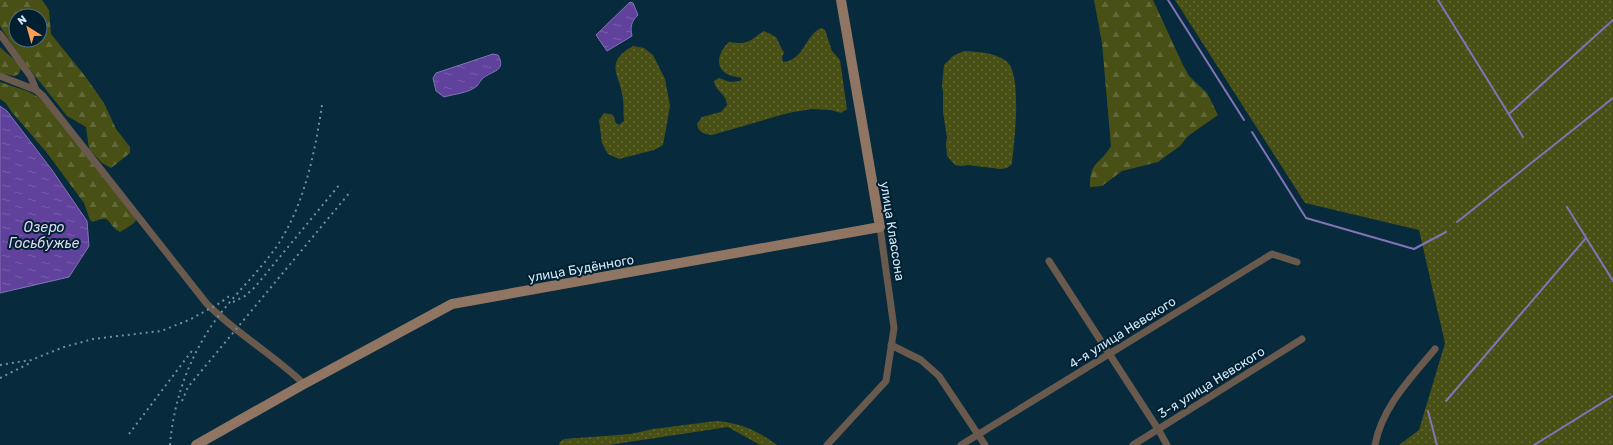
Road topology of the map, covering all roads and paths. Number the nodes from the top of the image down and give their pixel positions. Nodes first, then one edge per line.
1 (841, 0) edge
2 (0, 34) edge
3 (0, 76) edge
4 (36, 90) junction
5 (880, 227) junction
6 (1049, 261) dead end
7 (1298, 262) dead end
8 (1302, 339) dead end
9 (891, 345) junction
10 (1435, 349) dead end
11 (1109, 354) junction
12 (304, 384) junction
13 (1158, 429) junction
14 (978, 434) junction
15 (196, 445) edge
16 (827, 445) edge
17 (961, 445) edge
18 (985, 445) edge
19 (1133, 445) edge
20 (1167, 445) edge
21 (1375, 445) edge

1 - 5 street, улица Классона
2 - 4 street
3 - 4 street
4 - 12 street
5 - 9 street, улица Классона
5 - 12 street, улица Будённого
6 - 11 street
7 - 11 street, 4-я улица Невского
8 - 13 street, 3-я улица Невского
9 - 14 street
9 - 16 street, улица Классона
10 - 21 street
11 - 13 street
11 - 14 street, 4-я улица Невского
12 - 15 street, улица Будённого
13 - 19 street, 3-я улица Невского
13 - 20 street
14 - 17 street, 4-я улица Невского
14 - 18 street

